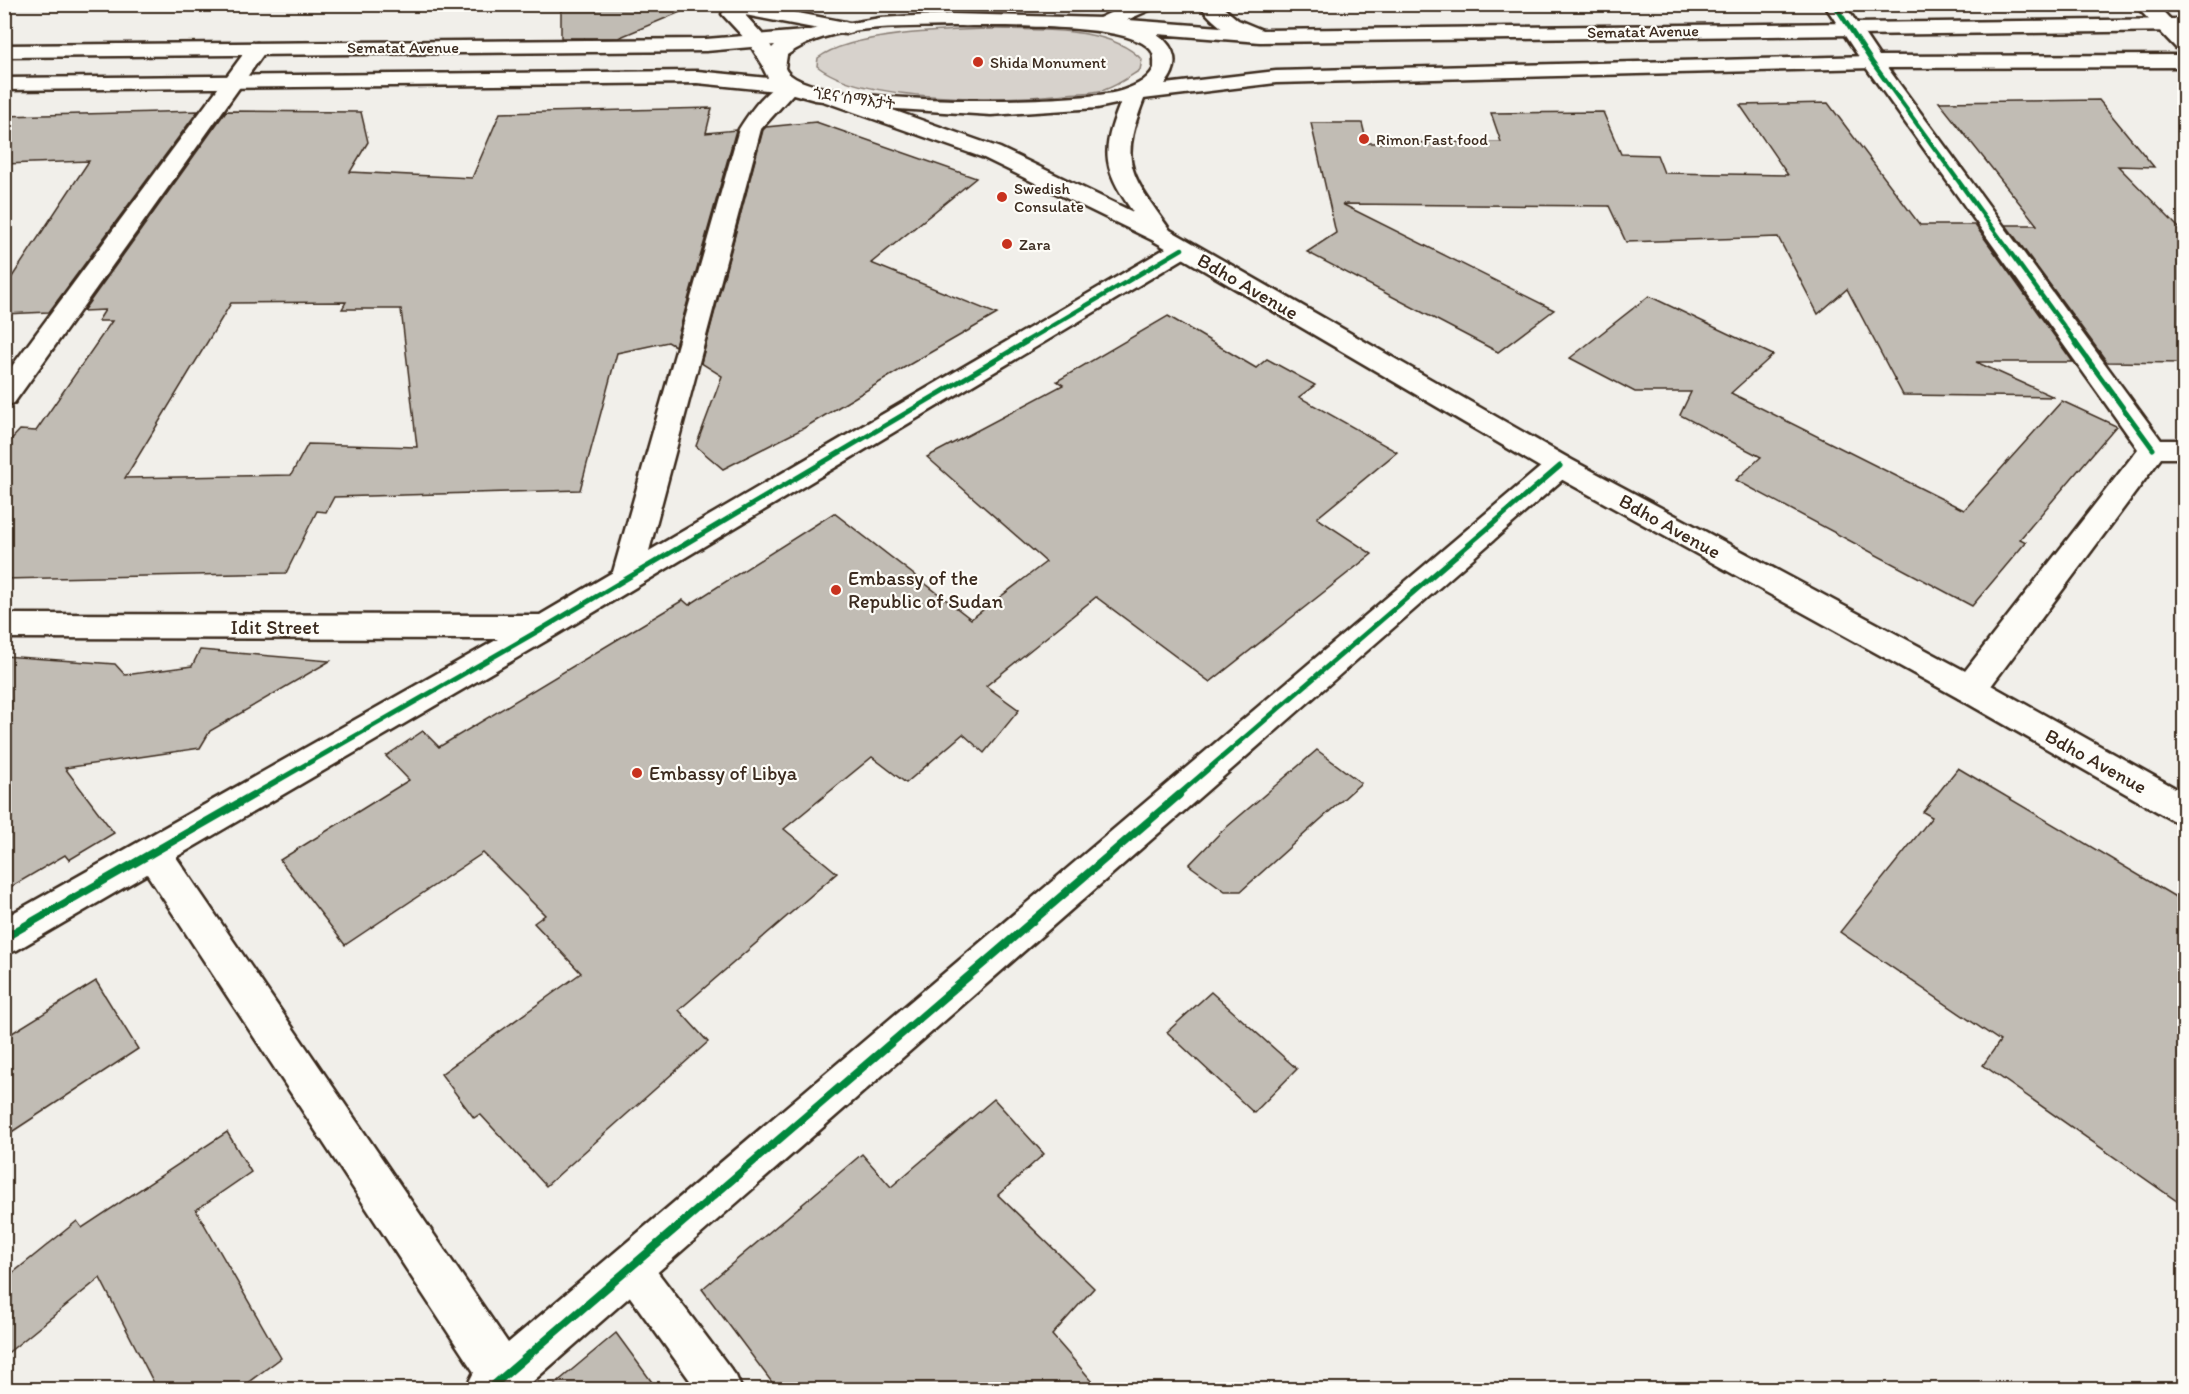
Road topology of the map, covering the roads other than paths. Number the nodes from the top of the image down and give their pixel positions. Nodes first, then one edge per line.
1 (722, 4) edge
2 (728, 4) edge
3 (1146, 4) edge
4 (1209, 4) edge
5 (1834, 4) edge
6 (2144, 4) edge
7 (1101, 24) junction
8 (2175, 26) edge
9 (845, 28) junction
10 (1851, 29) junction
11 (801, 36) junction
12 (1260, 36) junction
13 (758, 40) junction
14 (2184, 45) edge
15 (257, 49) junction
16 (4, 51) edge
17 (2184, 61) edge
18 (1872, 62) junction
19 (781, 76) junction
20 (231, 83) junction
21 (4, 84) edge
22 (1134, 94) junction
23 (828, 95) junction
24 (1171, 242) junction
25 (4, 398) edge
26 (2153, 449) junction
27 (2184, 449) edge
28 (1560, 466) junction
29 (627, 576) junction
30 (4, 626) edge
31 (545, 627) junction
32 (1970, 689) junction
33 (2184, 810) edge
34 (153, 853) junction
35 (4, 938) edge
36 (631, 1267) junction
37 (496, 1383) edge
38 (722, 1389) edge

1 - 13 main road
2 - 9 main road
3 - 7 main road
4 - 12 main road
5 - 10 main road
6 - 8 main road
7 - 9 main road, ጎደና ሰማእታት
7 - 12 main road, Sematat Avenue
7 - 22 main road, ጎደና ሰማእታት
8 - 10 main road, Sematat Avenue
8 - 14 main road
9 - 11 main road, ጎደና ሰማእታት
10 - 12 main road, Sematat Avenue
10 - 18 main road
11 - 13 main road, Sematat Avenue
11 - 19 main road, ጎደና ሰማእታት
13 - 15 main road, Sematat Avenue
13 - 19 main road
15 - 16 main road, Sematat Avenue
15 - 20 main road
17 - 18 main road, Sematat Avenue
18 - 22 main road, Sematat Avenue
18 - 26 main road
19 - 20 main road, Sematat Avenue
19 - 23 main road, ጎደና ሰማእታት
19 - 29 main road
20 - 21 main road, Sematat Avenue
20 - 25 main road
22 - 23 main road, ጎደና ሰማእታት
22 - 24 main road
23 - 24 main road, Bdho Avenue
24 - 28 main road, Bdho Avenue
24 - 29 main road
26 - 27 main road
26 - 32 main road
28 - 32 main road, Bdho Avenue
28 - 36 main road
29 - 31 main road
30 - 31 main road, Idit Street
31 - 34 main road
32 - 33 main road, Bdho Avenue
34 - 35 main road
34 - 37 main road
36 - 37 main road
36 - 38 lane

